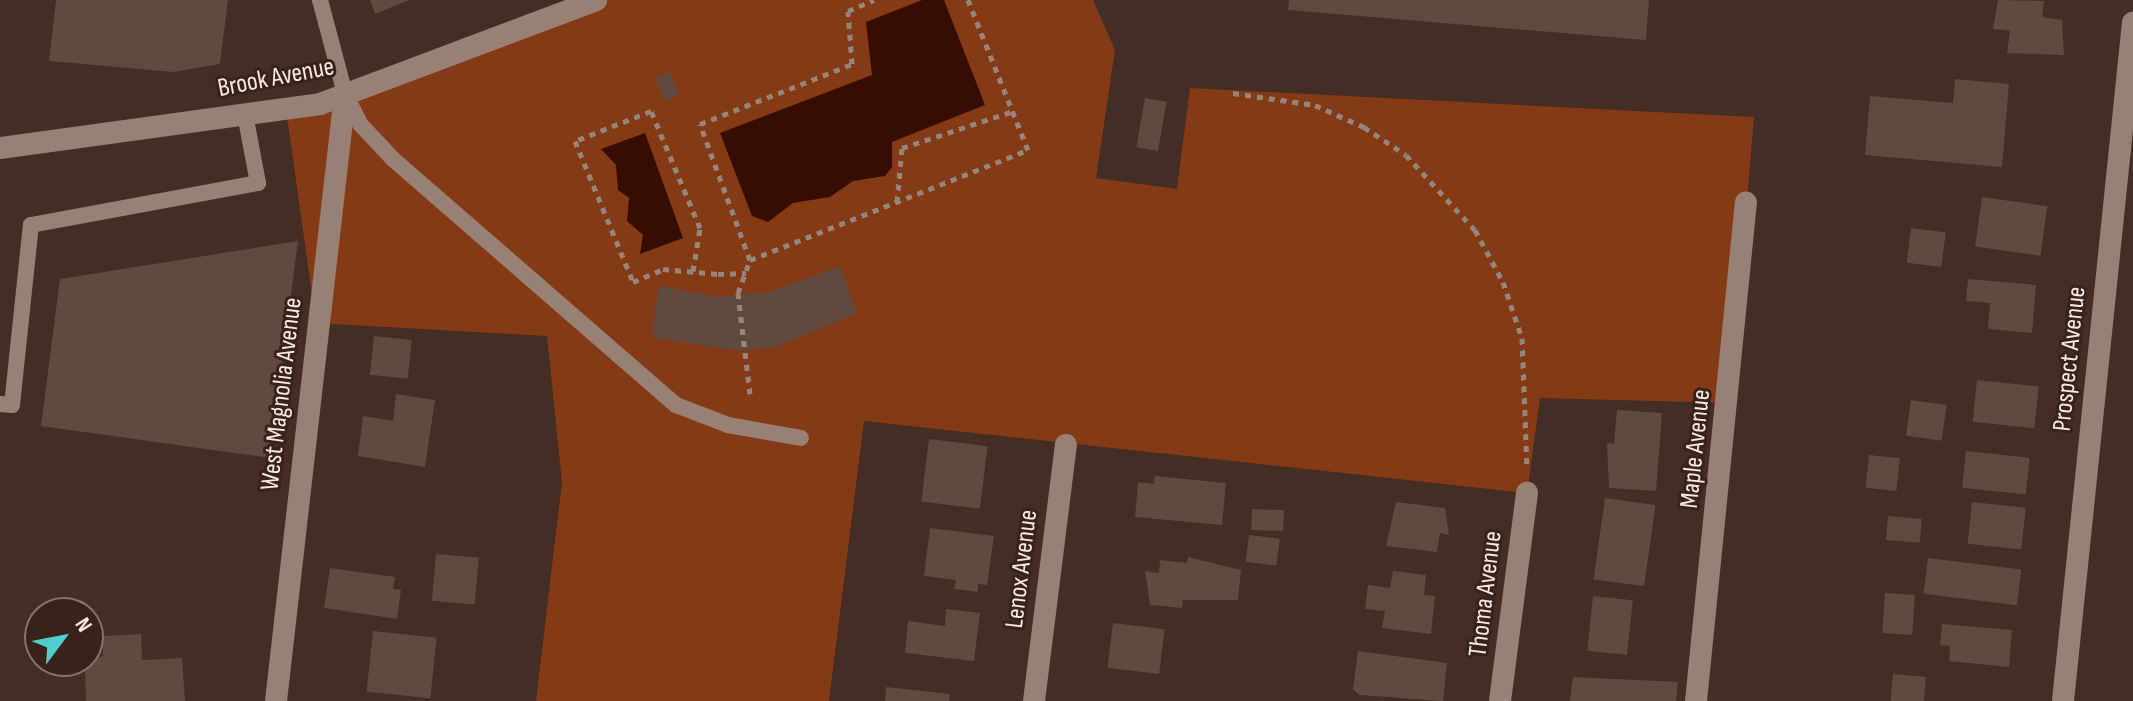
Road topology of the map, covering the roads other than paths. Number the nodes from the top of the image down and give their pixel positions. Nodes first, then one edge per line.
1 (320, 0) edge
2 (596, 0) edge
3 (566, 5) edge
4 (2133, 23) edge
5 (345, 94) junction
6 (245, 114) junction
7 (0, 148) edge
8 (1746, 202) dead end
9 (0, 404) edge
10 (801, 438) dead end
11 (1066, 445) dead end
12 (1527, 493) road end
13 (276, 701) edge
14 (1034, 701) edge
15 (1500, 701) edge
16 (1696, 701) edge
17 (2063, 701) edge

1 - 5 lane
2 - 3 street, Brook Avenue
3 - 5 street, Brook Avenue
4 - 17 street, Prospect Avenue
5 - 6 street, Brook Avenue
5 - 10 lane
5 - 13 street, West Magnolia Avenue
6 - 7 street, Brook Avenue
6 - 9 lane
8 - 16 street, Maple Avenue
11 - 14 street, Lenox Avenue
12 - 15 street, Thoma Avenue

